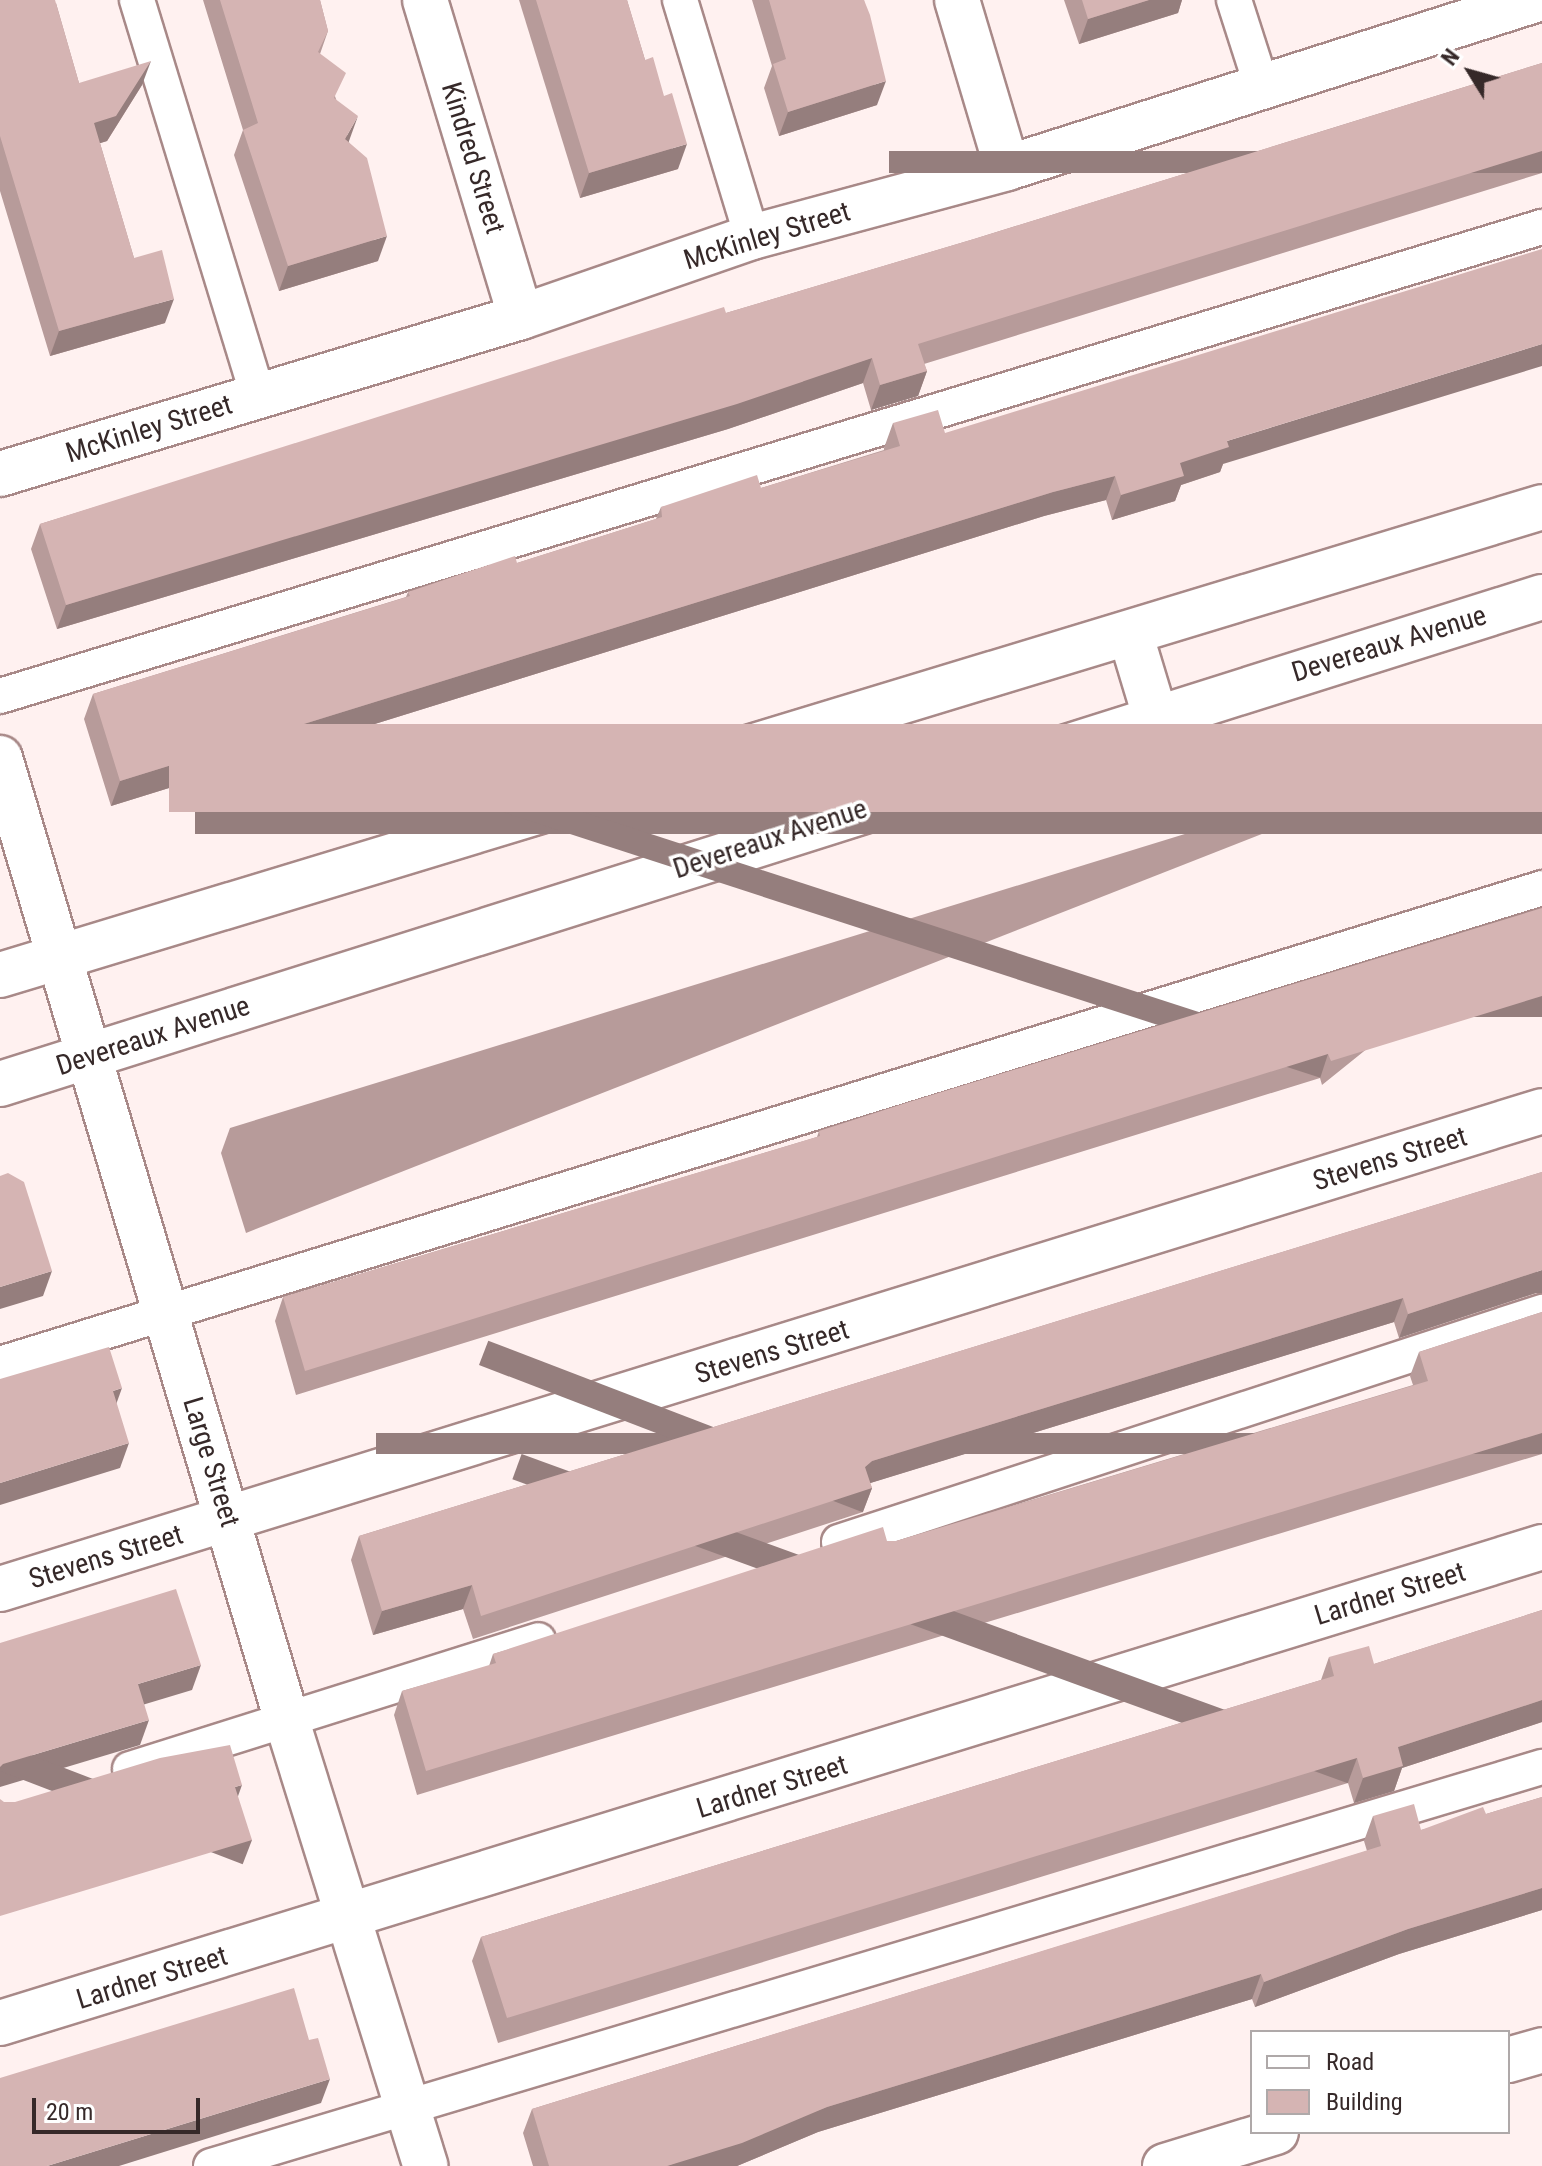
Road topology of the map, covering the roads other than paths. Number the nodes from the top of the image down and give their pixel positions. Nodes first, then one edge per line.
1 (137, 0) edge
2 (425, 0) edge
3 (680, 0) edge
4 (957, 0) edge
5 (1234, 0) edge
6 (1535, 0) edge
7 (1262, 87) junction
8 (1007, 168) junction
9 (1542, 227) edge
10 (752, 237) junction
11 (521, 317) junction
12 (258, 396) junction
13 (0, 474) edge
14 (1542, 507) edge
15 (1542, 597) edge
16 (1130, 633) junction
17 (0, 696) edge
18 (1155, 716) junction
19 (0, 758) edge
20 (1542, 888) edge
21 (61, 956) junction
22 (0, 975) edge
23 (93, 1056) junction
24 (0, 1084) edge
25 (1542, 1111) edge
26 (1542, 1312) edge
27 (167, 1313) junction
28 (0, 1364) edge
29 (229, 1519) junction
30 (1542, 1547) edge
31 (806, 1552) edge
32 (0, 1589) edge
33 (565, 1631) edge
34 (287, 1721) junction
35 (1542, 1767) edge
36 (106, 1776) edge
37 (352, 1918) junction
38 (0, 2023) edge
39 (1542, 2050) edge
40 (1510, 2059) edge
41 (408, 2105) junction
42 (1267, 2144) edge
43 (211, 2166) edge
44 (426, 2166) edge
45 (1165, 2166) edge

1 - 12 lane
2 - 11 street, Kindred Street
3 - 10 lane
4 - 8 street
5 - 7 lane
6 - 7 street, McKinley Street
7 - 8 street, McKinley Street
8 - 10 street, McKinley Street
9 - 17 lane
10 - 11 street, McKinley Street
11 - 12 street, McKinley Street
12 - 13 street, McKinley Street
14 - 16 street
15 - 18 street, Devereaux Avenue
16 - 18 street
16 - 21 street
18 - 23 street, Devereaux Avenue
19 - 21 street, Large Street
20 - 27 lane
21 - 22 street
21 - 23 street, Large Street
23 - 24 street, Devereaux Avenue
23 - 27 street, Large Street
25 - 29 street, Stevens Street
26 - 31 lane
27 - 28 lane
27 - 29 street, Large Street
29 - 32 street, Stevens Street
29 - 34 street, Large Street
30 - 37 street, Lardner Street
33 - 34 lane
34 - 36 lane
34 - 37 street, Large Street
35 - 41 lane
37 - 38 street, Lardner Street
37 - 41 street, Large Street
39 - 40 street
41 - 43 lane
41 - 44 street, Large Street
42 - 45 street

